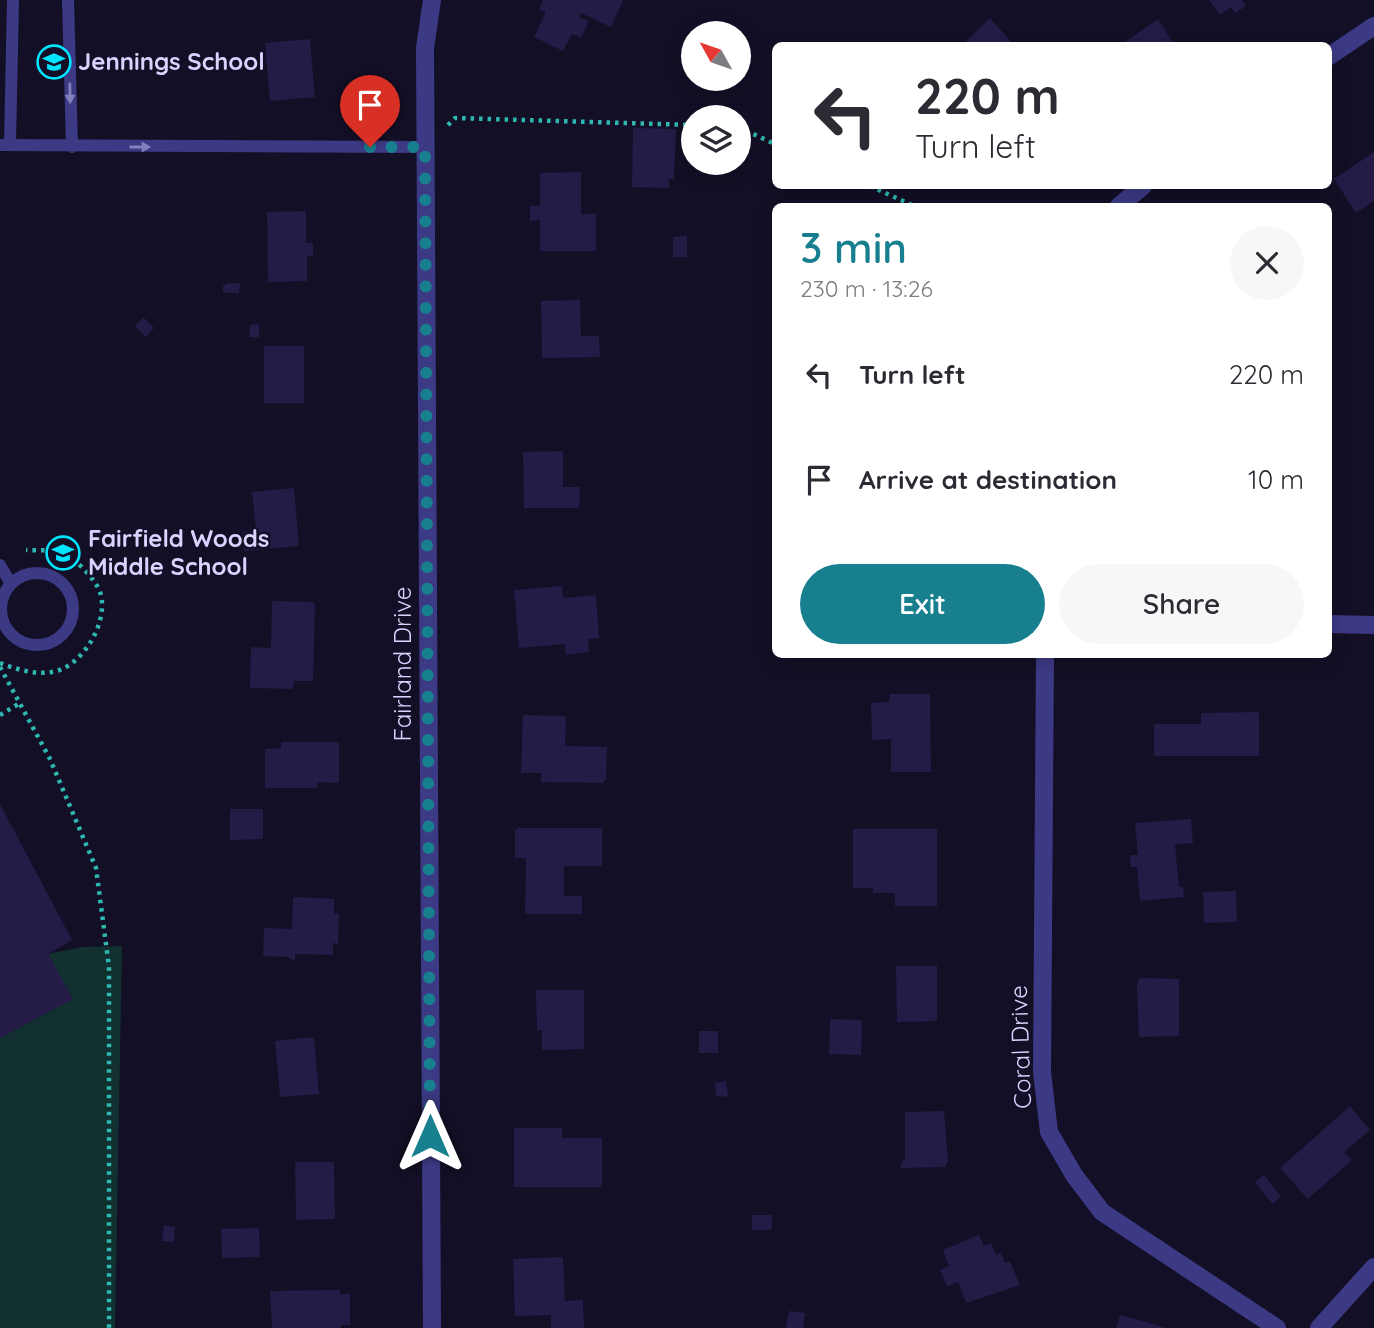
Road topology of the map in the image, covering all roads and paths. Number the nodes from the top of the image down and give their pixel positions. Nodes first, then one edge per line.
1 (13, 0) edge
2 (68, 0) edge
3 (432, 0) edge
4 (1374, 26) edge
5 (1332, 54) edge
6 (751, 133) edge
7 (772, 143) edge
8 (5, 144) edge
9 (72, 147) junction
10 (425, 147) junction
11 (877, 189) edge
12 (1139, 189) edge
13 (907, 203) edge
14 (1123, 203) edge
15 (26, 550) dead end
16 (0, 565) edge
17 (11, 584) junction
18 (1332, 624) edge
19 (1374, 625) edge
20 (1045, 658) edge
21 (0, 665) edge
22 (20, 704) junction
23 (0, 715) edge
24 (1374, 1267) edge
25 (109, 1328) edge
26 (432, 1328) edge
27 (1277, 1328) edge
28 (1320, 1328) edge

1 - 8 lane
2 -> 9 lane
3 - 10 street, Fairland Drive
4 - 5 street
6 - 7 path
8 - 9 lane
9 -> 10 lane
10 - 26 street, Fairland Drive
11 - 13 path
12 - 14 street
15 - 21 path
16 - 17 lane
17 - 17 lane
18 - 19 street
20 - 27 street, Coral Drive
21 - 22 path
22 - 23 path
22 - 25 path
24 - 28 street

